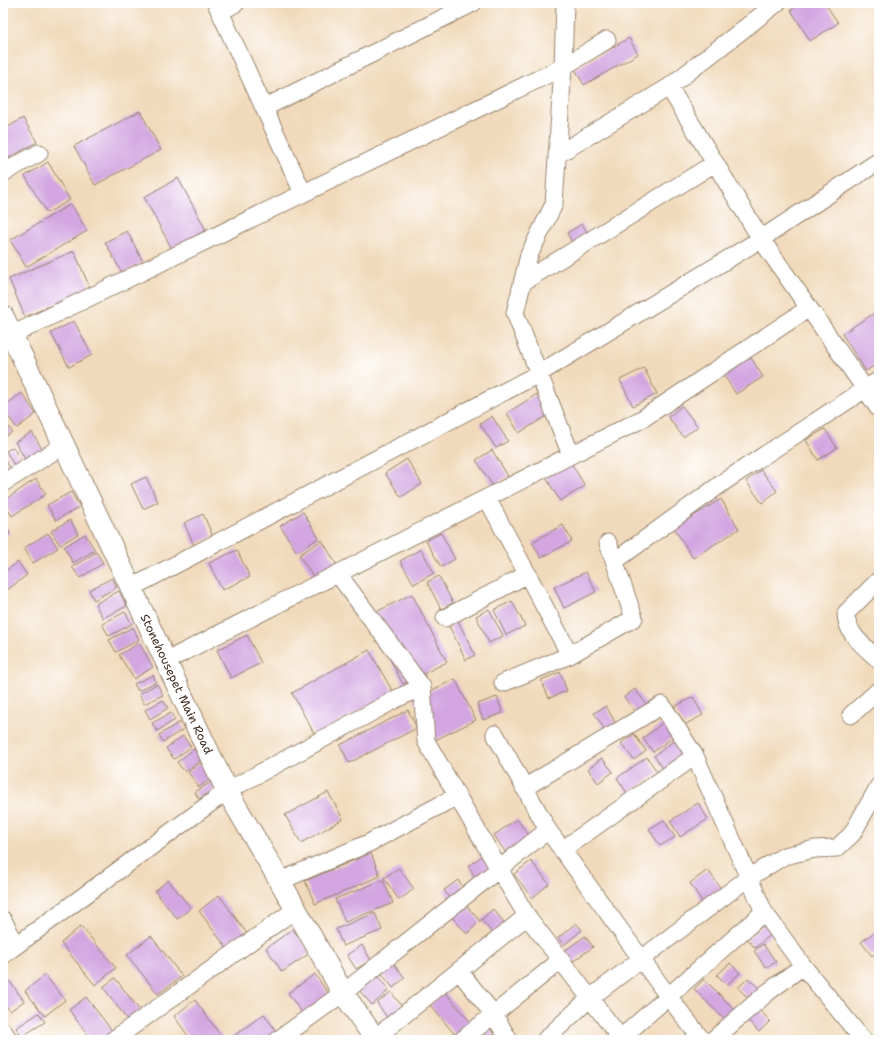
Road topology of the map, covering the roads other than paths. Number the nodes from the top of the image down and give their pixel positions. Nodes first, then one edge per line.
1 (236, 3) edge
2 (473, 3) edge
3 (565, 3) edge
4 (777, 3) edge
5 (218, 8) edge
6 (607, 40) dead end
7 (563, 67) junction
8 (669, 87) junction
9 (264, 108) junction
10 (39, 153) dead end
11 (557, 155) junction
12 (879, 161) edge
13 (715, 163) junction
14 (3, 173) edge
15 (303, 193) junction
16 (761, 239) junction
17 (523, 282) junction
18 (809, 308) junction
19 (3, 316) edge
20 (12, 335) junction
21 (538, 374) junction
22 (872, 385) edge
23 (879, 409) edge
24 (64, 445) junction
25 (571, 455) junction
26 (3, 483) edge
27 (487, 498) junction
28 (608, 543) dead end
29 (615, 561) junction
30 (338, 574) junction
31 (528, 574) junction
32 (879, 580) edge
33 (131, 588) junction
34 (445, 618) dead end
35 (570, 655) junction
36 (879, 660) edge
37 (166, 662) junction
38 (503, 683) dead end
39 (422, 687) junction
40 (879, 690) edge
41 (851, 715) dead end
42 (495, 734) dead end
43 (695, 756) junction
44 (879, 786) edge
45 (524, 788) junction
46 (227, 791) junction
47 (457, 796) junction
48 (548, 830) junction
49 (562, 850) junction
50 (499, 869) junction
51 (748, 878) junction
52 (280, 881) junction
53 (296, 909) junction
54 (764, 912) junction
55 (527, 916) junction
56 (3, 920) edge
57 (10, 950) edge
58 (641, 958) junction
59 (561, 960) junction
60 (803, 966) junction
61 (459, 970) junction
62 (343, 993) junction
63 (668, 996) junction
64 (590, 998) junction
65 (494, 1015) junction
66 (3, 1031) edge
67 (853, 1036) edge
68 (375, 1039) edge
69 (622, 1039) edge
70 (9, 1040) edge
71 (114, 1040) edge
72 (278, 1040) edge
73 (462, 1040) edge
74 (509, 1040) edge
75 (545, 1040) edge
76 (702, 1040) edge
77 (713, 1040) edge

1 - 5 street
2 - 9 street
3 - 7 street
4 - 8 street
5 - 9 street
6 - 7 street
7 - 11 street
7 - 15 street
8 - 11 street
8 - 13 street
9 - 15 street
10 - 14 street
11 - 17 street
12 - 16 street
13 - 16 street
13 - 17 street
15 - 20 street
16 - 18 street
16 - 21 street
17 - 21 street
18 - 22 street
18 - 25 street
19 - 20 main road, Stonehousepet Main Road
20 - 24 main road, Stonehousepet Main Road
21 - 25 street
21 - 33 street
22 - 23 street
22 - 29 street
24 - 26 street
24 - 33 main road, Stonehousepet Main Road
25 - 27 street
27 - 30 street
27 - 31 street
28 - 29 street
29 - 35 street
30 - 37 street
30 - 39 street
31 - 34 street
31 - 35 street
32 - 36 street
33 - 37 main road, Stonehousepet Main Road
35 - 38 street
37 - 46 main road, Stonehousepet Main Road
39 - 46 street
39 - 47 street
40 - 41 street
42 - 45 street
43 - 45 street
43 - 49 street
43 - 51 street
44 - 51 street
45 - 48 street
46 - 52 main road, Stonehousepet Main Road
46 - 57 street
47 - 50 street
47 - 52 street
48 - 49 street
48 - 50 street
49 - 58 street
50 - 55 street
50 - 62 street
51 - 54 street
51 - 58 street
52 - 53 main road, Stonehousepet Main Road
53 - 62 main road, Stonehousepet Main Road
53 - 71 street
54 - 60 street
54 - 63 street
55 - 59 street
55 - 61 street
56 - 57 street
58 - 63 street
58 - 64 street
59 - 64 street
59 - 65 street
60 - 67 street
60 - 77 street
61 - 65 street
61 - 68 street
62 - 68 main road, Stonehousepet Main Road
62 - 72 street
63 - 69 street
63 - 76 street
64 - 69 street
64 - 75 street
65 - 73 street
65 - 74 street
66 - 70 street

